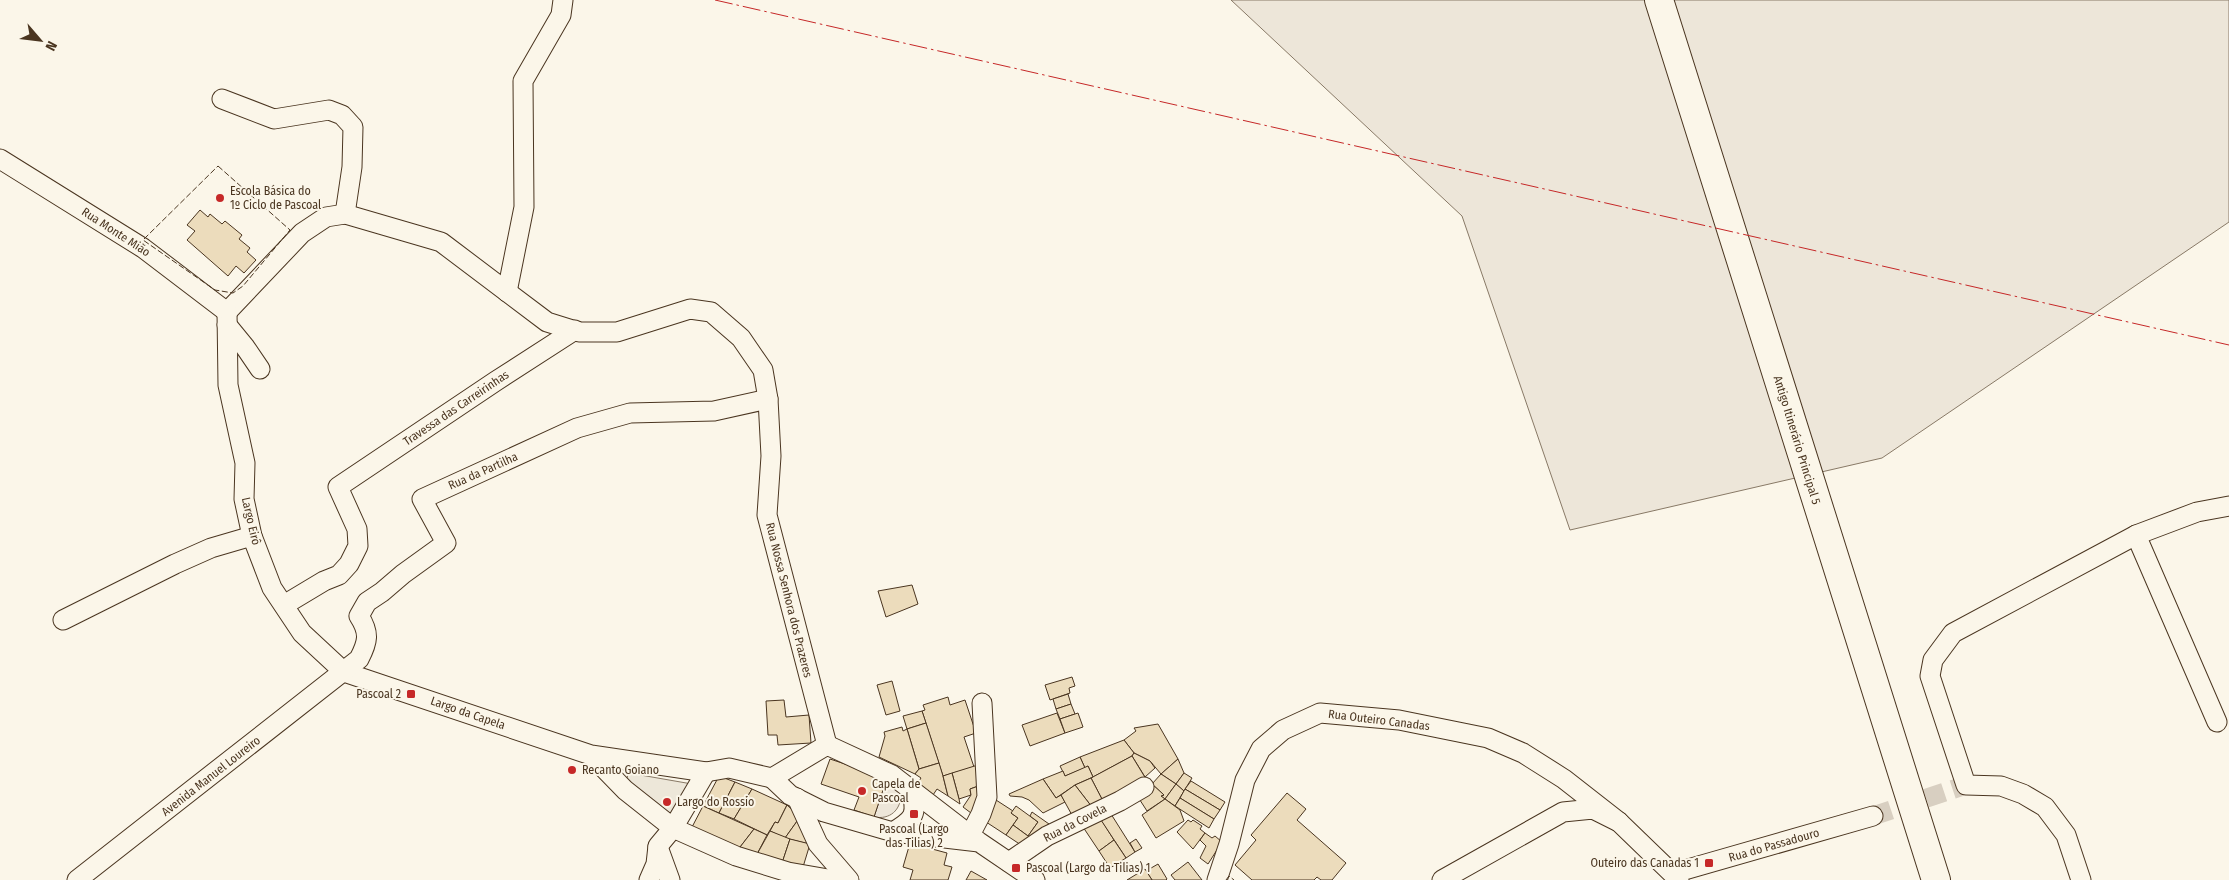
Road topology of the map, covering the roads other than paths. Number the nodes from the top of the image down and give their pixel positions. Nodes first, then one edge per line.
1 (563, 0) edge
2 (1659, 0) edge
3 (222, 100) dead end
4 (0, 159) edge
5 (346, 214) junction
6 (507, 292) junction
7 (227, 319) junction
8 (575, 330) junction
9 (260, 369) dead end
10 (768, 399) junction
11 (2229, 506) edge
12 (2136, 535) junction
13 (252, 536) junction
14 (284, 605) junction
15 (63, 620) dead end
16 (344, 672) junction
17 (982, 703) dead end
18 (2217, 722) dead end
19 (826, 745) junction
20 (591, 755) junction
21 (706, 772) junction
22 (772, 778) junction
23 (1144, 787) dead end
24 (911, 790) junction
25 (797, 798) junction
26 (1873, 816) tunnel mouth
27 (1620, 822) junction
28 (673, 828) junction
29 (893, 832) junction
30 (974, 839) junction
31 (658, 846) junction
32 (1009, 862) junction
33 (1676, 876) edge
34 (77, 880) edge
35 (649, 880) edge
36 (670, 880) edge
37 (834, 880) edge
38 (849, 880) edge
39 (1035, 880) edge
40 (1217, 880) edge
41 (1442, 880) edge
42 (1936, 880) edge
43 (2081, 880) edge

1 - 6 street
2 - 42 highway, Antigo Itinerário Principal 5
3 - 5 street
4 - 7 street, Rua Monte Mião
5 - 6 street, Rua Nossa Senhora dos Prazeres
5 - 7 street, Rua Nossa Senhora dos Prazeres
6 - 8 street, Rua Nossa Senhora dos Prazeres
7 - 9 street, Rua Monte Mião
7 - 13 street, Largo Eirô
8 - 10 street, Rua Nossa Senhora dos Prazeres
8 - 14 street, Travessa das Carreirinhas
10 - 16 street, Rua da Partilha
10 - 19 street, Rua Nossa Senhora dos Prazeres
11 - 12 street
12 - 18 street
12 - 43 street
13 - 14 street, Largo Eirô
13 - 15 street
14 - 16 street, Largo Eirô
16 - 20 street, Largo da Capela
16 - 34 street, Avenida Manuel Loureiro
17 - 30 street
19 - 22 street
19 - 24 street
20 - 21 street
20 - 28 street
21 - 22 street
21 - 28 street
22 - 25 street
23 - 32 street, Rua da Covela
24 - 29 street
24 - 30 street
25 - 29 street
25 - 38 street
26 - 33 street, Rua do Passadouro
27 - 33 street
27 - 40 street, Rua Outeiro Canadas
27 - 41 street
28 - 31 street
28 - 37 street
29 - 30 street
30 - 32 street
31 - 35 street
31 - 36 street
32 - 39 street

